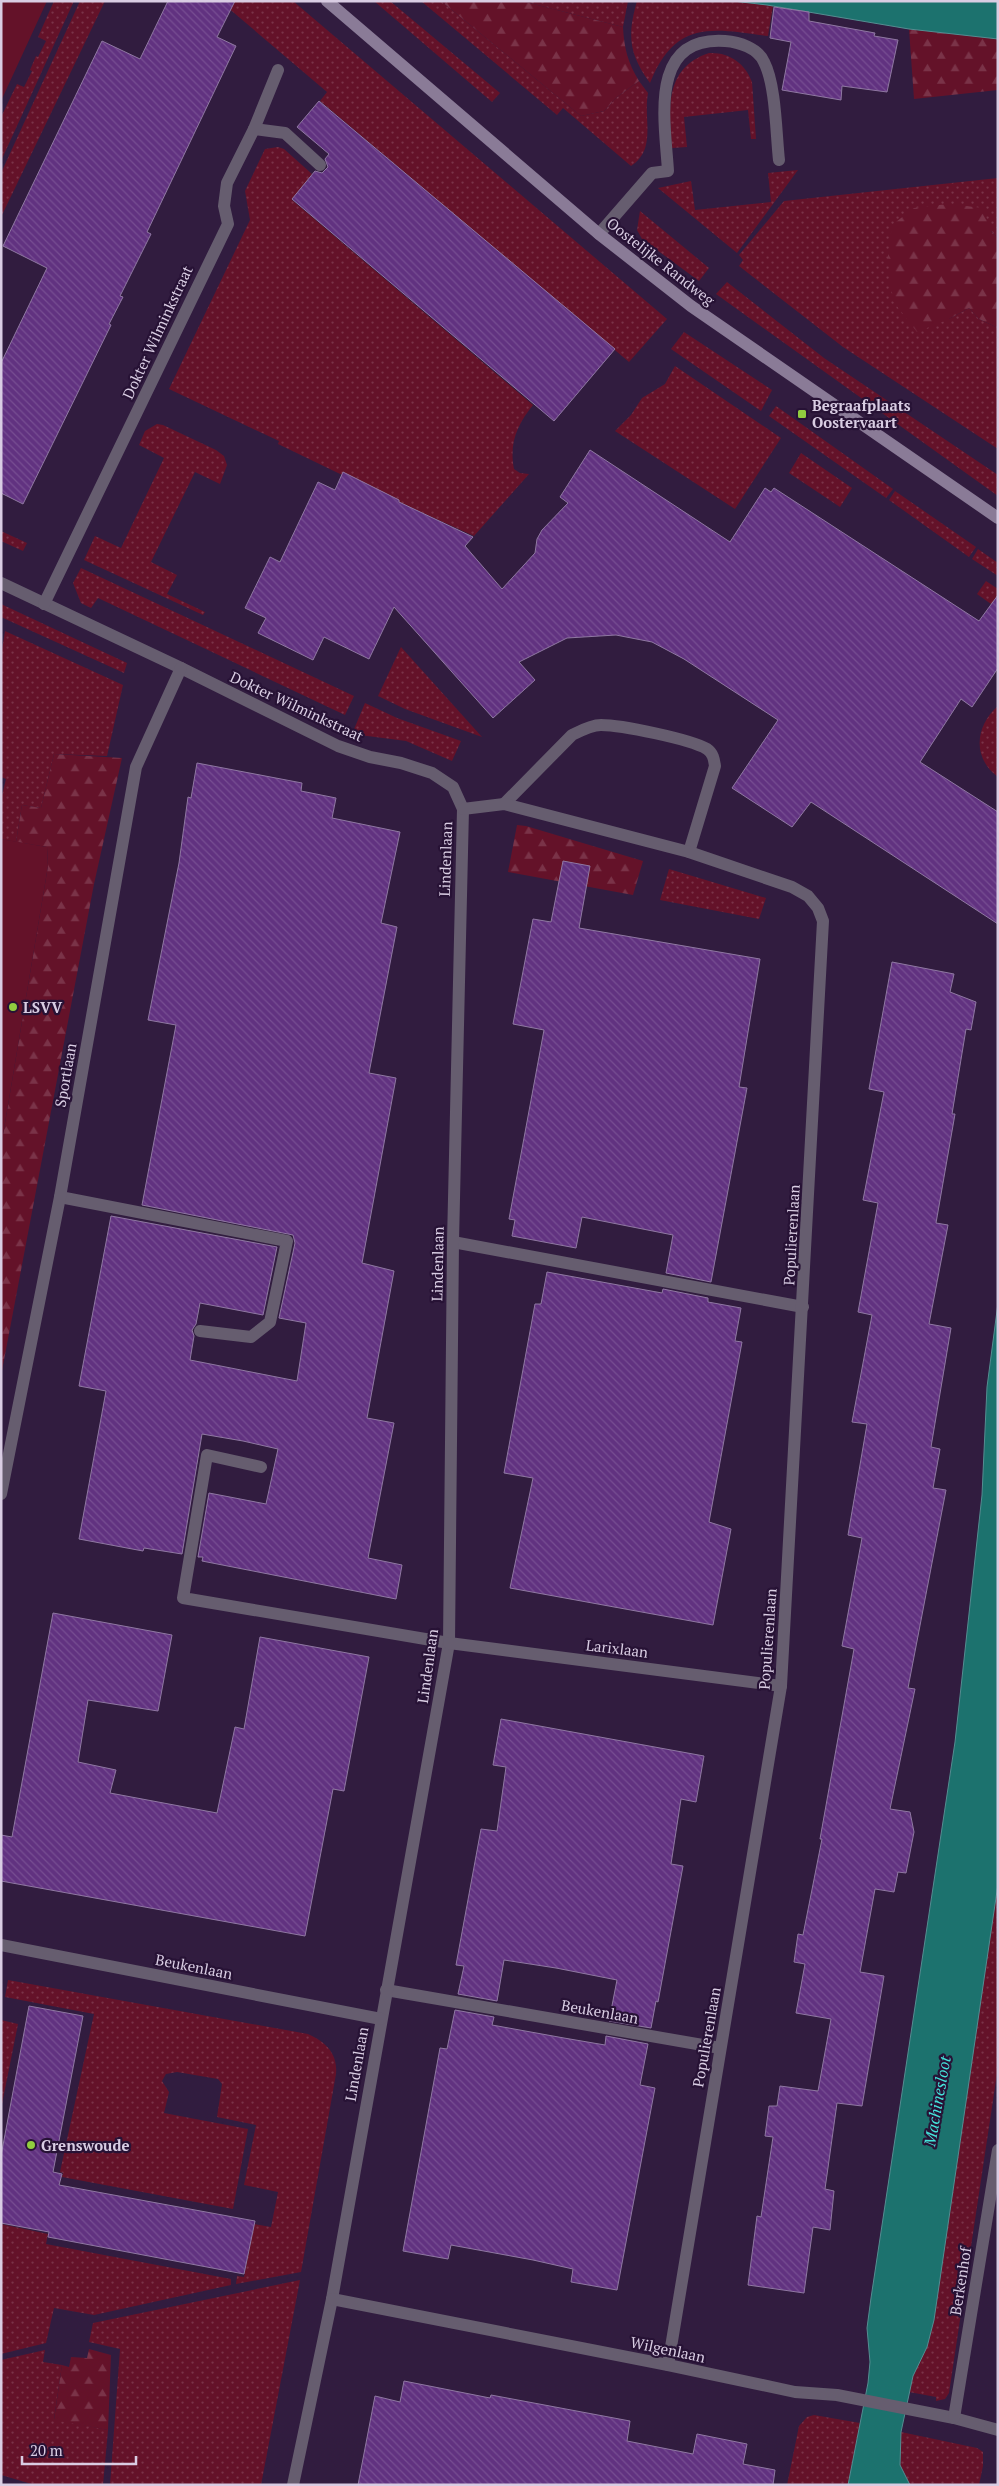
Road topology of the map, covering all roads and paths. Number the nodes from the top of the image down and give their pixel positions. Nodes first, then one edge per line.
1 (327, 1) edge
2 (278, 70) dead end
3 (254, 129) junction
4 (779, 160) dead end
5 (320, 165) dead end
6 (599, 234) junction
7 (998, 518) edge
8 (1, 583) edge
9 (44, 604) junction
10 (181, 668) junction
11 (504, 804) junction
12 (463, 809) junction
13 (690, 852) junction
14 (60, 1197) junction
15 (453, 1242) junction
16 (803, 1307) junction
17 (200, 1331) dead end
18 (261, 1466) dead end
19 (1, 1494) edge
20 (449, 1643) junction
21 (781, 1686) junction
22 (1, 1945) edge
23 (386, 1990) junction
24 (381, 2019) junction
25 (720, 2048) junction
26 (998, 2150) edge
27 (332, 2299) junction
28 (668, 2365) junction
29 (954, 2418) junction
30 (998, 2430) edge
31 (293, 2485) edge

1 - 6 street, Oostelijke Randweg
2 - 3 street, Dokter Wilminkstraat
3 - 5 street
3 - 9 street, Dokter Wilminkstraat
4 - 6 street
6 - 7 street, Oostelijke Randweg
8 - 9 street, Dokter Wilminkstraat
9 - 10 street, Dokter Wilminkstraat
10 - 12 street, Dokter Wilminkstraat
10 - 14 street, Sportlaan
11 - 12 street
11 - 13 street
11 - 13 street
12 - 15 street, Lindenlaan
13 - 16 street, Populierenlaan
14 - 17 street
14 - 19 street, Sportlaan
15 - 16 street
15 - 20 street, Lindenlaan
16 - 21 street, Populierenlaan
18 - 20 street, Larixlaan
20 - 21 street, Larixlaan
20 - 23 street, Lindenlaan
21 - 25 street, Populierenlaan
22 - 24 street, Beukenlaan
23 - 24 street, Lindenlaan
23 - 25 street, Beukenlaan
24 - 27 street, Lindenlaan
25 - 28 street, Populierenlaan
26 - 29 street, Berkenhof
27 - 28 street, Wilgenlaan
27 - 31 street, Lindenlaan
28 - 29 street, Wilgenlaan
29 - 30 street, Wilgenlaan

